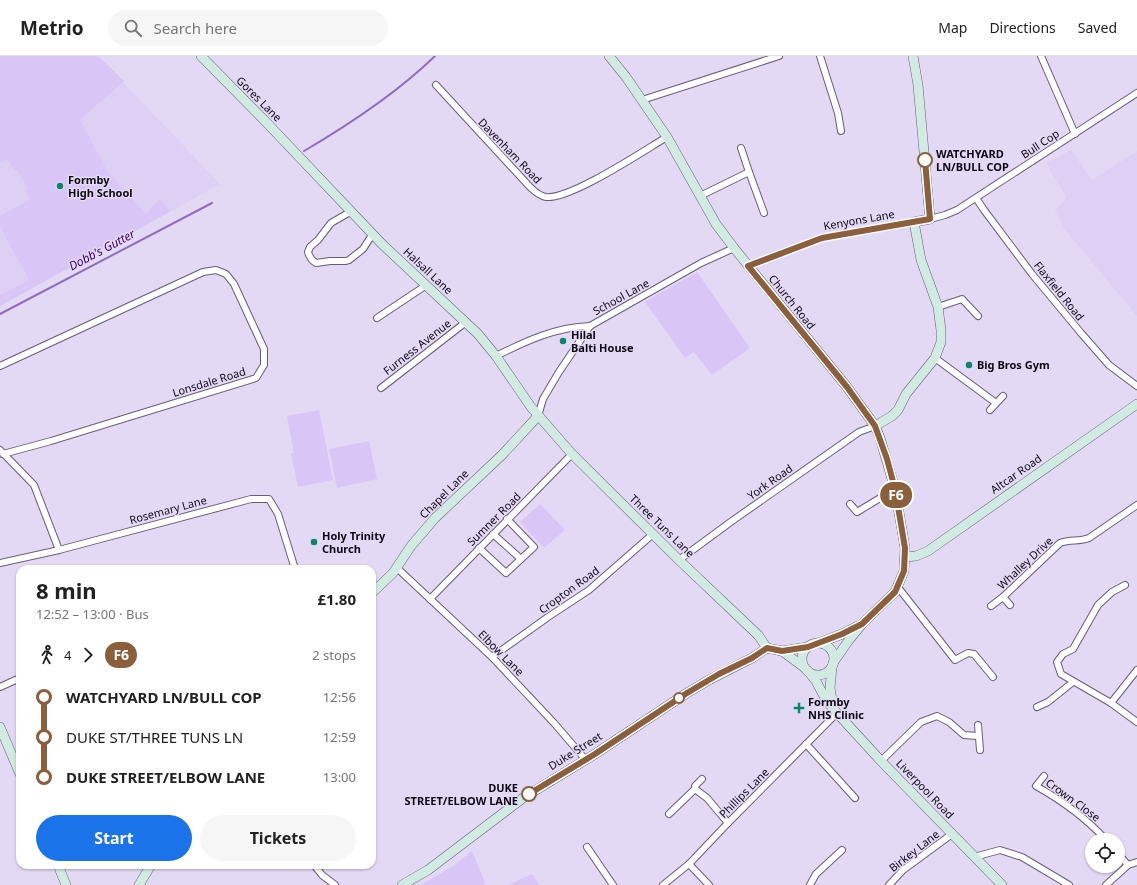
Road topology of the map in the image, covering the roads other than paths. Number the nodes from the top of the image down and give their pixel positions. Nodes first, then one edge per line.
1 (201, 56) edge
2 (609, 56) edge
3 (779, 56) edge
4 (820, 56) edge
5 (913, 56) edge
6 (1041, 56) edge
7 (436, 85) dead end
8 (1137, 94) edge
9 (642, 100) junction
10 (841, 131) dead end
11 (1075, 134) junction
12 (667, 137) junction
13 (741, 148) dead end
14 (300, 159) joint
15 (749, 172) junction
16 (700, 196) junction
17 (976, 198) junction
18 (350, 212) junction
19 (764, 213) dead end
20 (930, 219) junction
21 (914, 222) junction
22 (372, 235) junction
23 (734, 248) junction
24 (748, 266) junction
25 (425, 286) junction
26 (938, 307) junction
27 (978, 316) dead end
28 (378, 318) dead end
29 (466, 322) junction
30 (590, 326) junction
31 (496, 356) junction
32 (935, 358) junction
33 (0, 366) edge
34 (1137, 386) edge
35 (381, 388) dead end
36 (1003, 396) dead end
37 (996, 403) junction
38 (1137, 404) edge
39 (531, 408) joint
40 (990, 410) dead end
41 (538, 416) junction
42 (875, 426) junction
43 (1, 452) edge
44 (572, 454) junction
45 (895, 489) junction
46 (850, 504) dead end
47 (1137, 504) edge
48 (507, 519) junction
49 (493, 534) junction
50 (653, 534) junction
51 (479, 548) junction
52 (59, 550) junction
53 (905, 557) junction
54 (521, 559) junction
55 (679, 560) junction
56 (0, 563) edge
57 (294, 565) edge
58 (397, 568) junction
59 (1115, 583) dead end
60 (1125, 585) dead end
61 (897, 586) junction
62 (376, 589) edge
63 (1112, 592) junction
64 (1002, 597) junction
65 (430, 599) junction
66 (1010, 605) dead end
67 (991, 606) dead end
68 (862, 624) junction
69 (819, 643) junction
70 (808, 647) junction
71 (767, 648) junction
72 (782, 651) junction
73 (492, 657) junction
74 (833, 665) junction
75 (807, 670) junction
76 (1137, 670) edge
77 (993, 677) dead end
78 (16, 680) edge
79 (1073, 682) junction
80 (0, 687) edge
81 (1111, 703) junction
82 (1037, 707) dead end
83 (835, 710) junction
84 (1137, 722) edge
85 (978, 725) dead end
86 (0, 727) edge
87 (978, 736) junction
88 (806, 744) junction
89 (980, 750) dead end
90 (585, 759) junction
91 (881, 761) junction
92 (16, 765) edge
93 (1044, 776) dead end
94 (702, 779) dead end
95 (695, 789) junction
96 (855, 798) dead end
97 (669, 814) dead end
98 (728, 823) junction
99 (1100, 833) edge
100 (952, 834) junction
101 (587, 847) dead end
102 (842, 850) dead end
103 (974, 857) junction
104 (1125, 862) edge
105 (1137, 862) edge
106 (689, 864) junction
107 (1128, 865) junction
108 (60, 869) edge
109 (149, 869) edge
110 (317, 869) edge
111 (66, 885) edge
112 (139, 885) edge
113 (335, 885) edge
114 (402, 885) edge
115 (613, 885) edge
116 (663, 885) edge
117 (709, 885) edge
118 (810, 885) edge
119 (889, 885) edge
120 (1002, 885) edge
121 (1068, 885) edge
122 (1106, 885) edge

1 - 14 street, Gores Lane
2 - 9 street, Church Road
3 - 9 street
4 - 10 street
5 - 20 street
6 - 11 street
7 - 12 street, Davenham Road
8 - 11 street, Bull Cop
9 - 12 street, Church Road
11 - 17 street, Bull Cop
12 - 16 street, Church Road
13 - 15 street
14 - 18 street, Halsall Lane
15 - 16 street
15 - 19 street
16 - 23 street, Church Road
17 - 20 street, Bull Cop
17 - 34 street, Flaxfield Road
18 - 22 street, Halsall Lane
18 - 22 street
20 - 21 street, Kenyons Lane
21 - 24 street, Kenyons Lane
21 - 26 street
22 - 25 street, Halsall Lane
23 - 24 street, Church Road
23 - 30 street, School Lane
24 - 42 street, Church Road
25 - 28 street
25 - 29 street, Halsall Lane
26 - 27 street
26 - 32 street
29 - 31 street, Halsall Lane
29 - 35 street, Furness Avenue
30 - 31 street
30 - 41 street, School Lane
31 - 39 street, Halsall Lane
32 - 37 street
32 - 42 street
33 - 43 street, Lonsdale Road
36 - 37 street
37 - 40 street
38 - 53 street, Altcar Road
39 - 41 street, Three Tuns Lane
41 - 44 street, Three Tuns Lane
41 - 58 street, Chapel Lane
42 - 45 street, Church Road
42 - 55 street, York Road
43 - 52 street, Lonsdale Road
44 - 48 street, Sumner Road
44 - 50 street, Three Tuns Lane
45 - 46 street
45 - 53 street, Church Road
47 - 64 street, Whalley Drive
48 - 49 street, Sumner Road
48 - 54 street
49 - 51 street, Sumner Road
49 - 54 street
50 - 55 street, Three Tuns Lane
50 - 73 street, Cropton Road
51 - 54 street
51 - 65 street, Sumner Road
52 - 56 street, Rosemary Lane
52 - 57 street, Rosemary Lane
53 - 61 street, Church Road
55 - 71 street, Three Tuns Lane
58 - 62 street, Chapel Lane
58 - 65 street, Elbow Lane
59 - 63 street
60 - 63 street
61 - 68 street, Church Road
61 - 77 street
63 - 79 street
64 - 66 street
64 - 67 street, Whalley Drive
65 - 73 street, Elbow Lane
68 - 69 street
68 - 74 street
69 - 70 street
69 - 74 street
70 - 72 street
70 - 75 street
71 - 72 street
71 - 90 street, Duke Street
72 - 75 street
73 - 90 street, Elbow Lane
74 - 75 street
74 - 83 street
75 - 83 street, Liverpool Road
76 - 81 street
78 - 80 street
79 - 81 street
79 - 82 street
81 - 84 street
83 - 88 street, Phillips Lane
83 - 91 street, Liverpool Road
85 - 87 street
86 - 92 street
87 - 89 street
87 - 91 street
88 - 96 street
88 - 98 street, Phillips Lane
90 - 114 street, Duke Street
91 - 100 street, Liverpool Road
93 - 99 street, Crown Close
94 - 95 street
95 - 97 street
95 - 98 street
98 - 106 street, Phillips Lane
100 - 103 street, Liverpool Road
100 - 119 street, Birkey Lane
101 - 115 street
102 - 118 street
103 - 120 street, Liverpool Road
103 - 121 street
104 - 107 street
105 - 107 street
106 - 116 street, Phillips Lane
106 - 117 street
107 - 122 street
108 - 111 street
109 - 112 street
110 - 113 street

